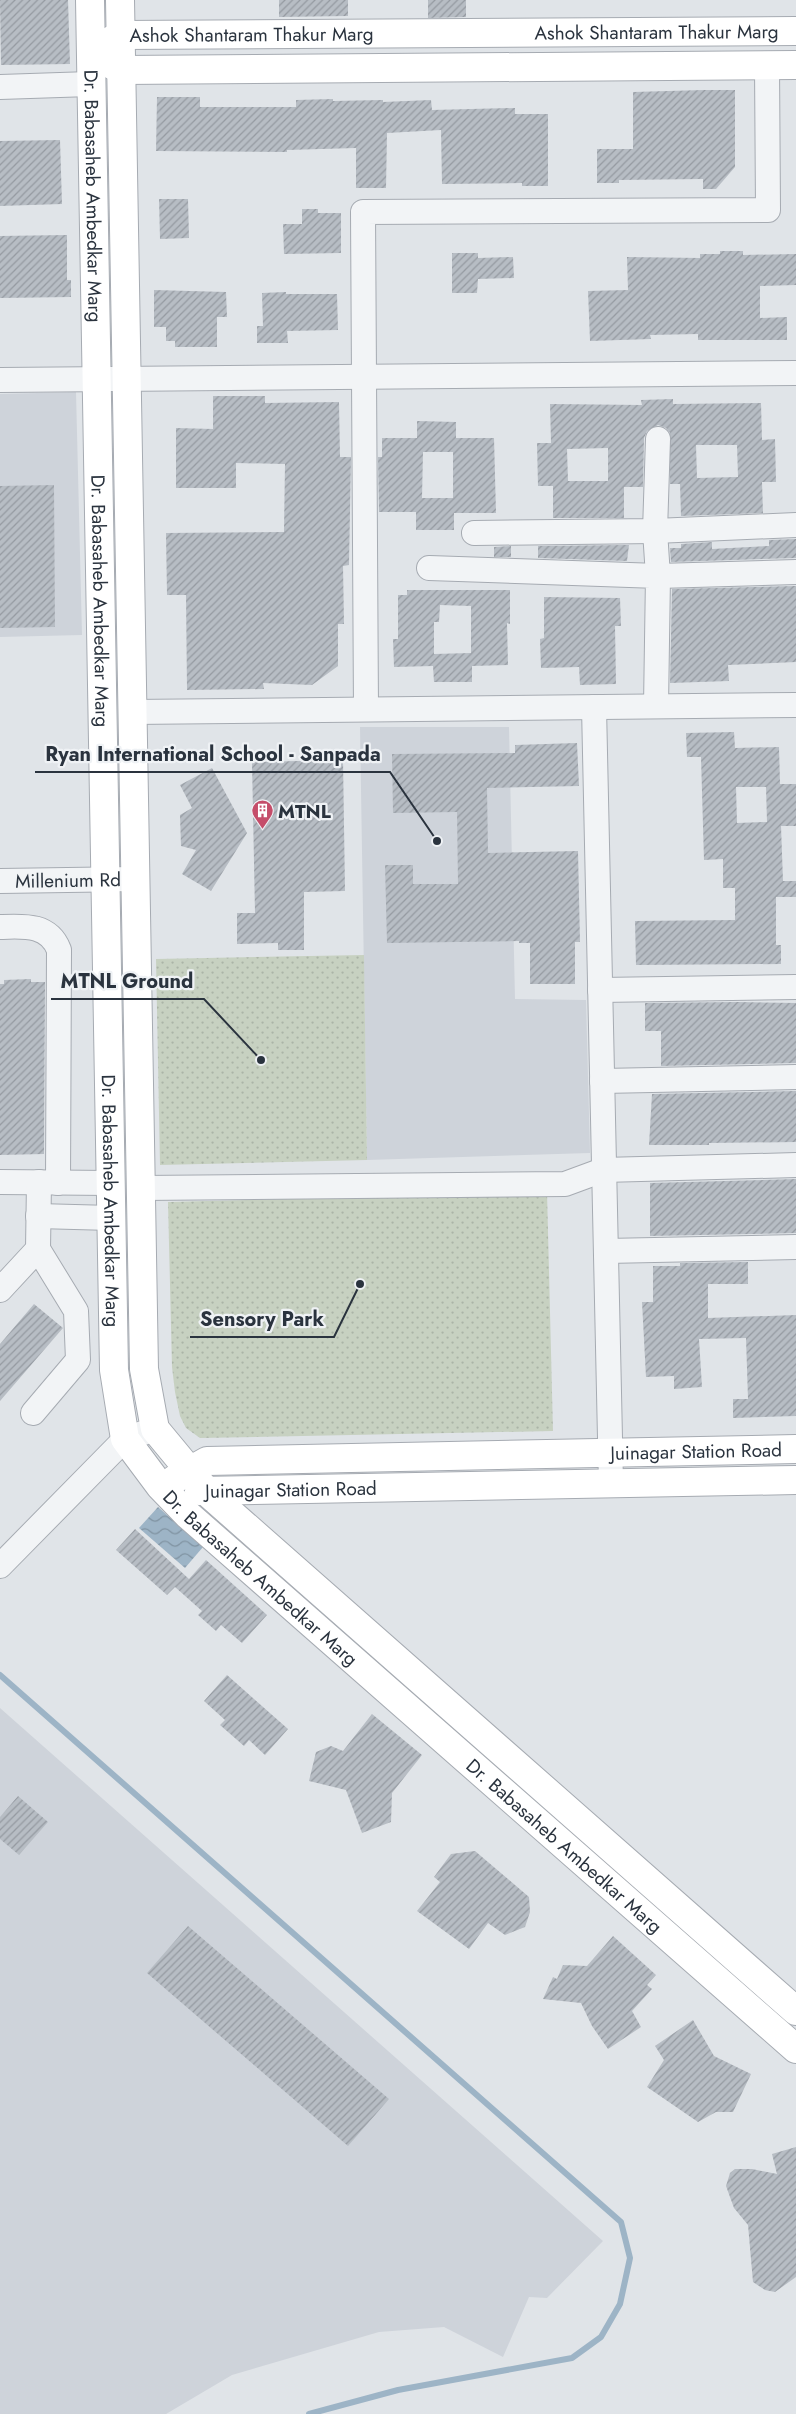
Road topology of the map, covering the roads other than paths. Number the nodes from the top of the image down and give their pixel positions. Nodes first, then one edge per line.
1 (90, 0) edge
2 (120, 0) edge
3 (796, 31) edge
4 (350, 34) junction
5 (120, 35) junction
6 (91, 53) junction
7 (767, 66) junction
8 (796, 66) edge
9 (350, 68) junction
10 (121, 70) junction
11 (90, 84) junction
12 (0, 86) edge
13 (796, 373) edge
14 (364, 376) junction
15 (96, 378) junction
16 (126, 378) junction
17 (0, 380) edge
18 (658, 439) dead end
19 (796, 525) edge
20 (655, 531) junction
21 (474, 533) dead end
22 (429, 568) dead end
23 (796, 572) edge
24 (658, 576) junction
25 (796, 705) edge
26 (656, 706) junction
27 (594, 707) junction
28 (366, 709) junction
29 (132, 712) junction
30 (105, 879) junction
31 (135, 879) junction
32 (0, 881) edge
33 (0, 927) edge
34 (796, 987) edge
35 (600, 990) junction
36 (796, 1077) edge
37 (602, 1081) junction
38 (796, 1165) edge
39 (603, 1170) junction
40 (0, 1182) edge
41 (48, 1183) junction
42 (110, 1183) junction
43 (141, 1188) junction
44 (38, 1216) junction
45 (111, 1218) junction
46 (796, 1246) edge
47 (38, 1249) junction
48 (606, 1251) junction
49 (0, 1290) edge
50 (33, 1413) dead end
51 (155, 1429) junction
52 (125, 1439) junction
53 (796, 1448) edge
54 (610, 1453) junction
55 (190, 1471) junction
56 (796, 1480) edge
57 (611, 1484) junction
58 (160, 1486) junction
59 (208, 1493) junction
60 (0, 1566) edge
61 (572, 1813) junction
62 (552, 1836) junction
63 (796, 2011) edge
64 (796, 2050) edge

1 - 6 main road, Dr. Babasaheb Ambedkar Marg
2 - 5 main road, Dr. Babasaheb Ambedkar Marg
3 - 4 main road, Ashok Shantaram Thakur Marg
4 - 5 main road, Ashok Shantaram Thakur Marg
4 - 9 main road
5 - 6 main road, Ashok Shantaram Thakur Marg
5 - 10 main road, Dr. Babasaheb Ambedkar Marg
6 - 10 main road, Ashok Shantaram Thakur Marg
6 - 11 main road, Dr. Babasaheb Ambedkar Marg
7 - 8 main road, Ashok Shantaram Thakur Marg
7 - 9 main road, Ashok Shantaram Thakur Marg
7 - 14 street
9 - 10 main road, Ashok Shantaram Thakur Marg
10 - 16 main road, Dr. Babasaheb Ambedkar Marg
11 - 12 street
11 - 15 main road, Dr. Babasaheb Ambedkar Marg
13 - 14 street
14 - 16 street
14 - 28 street
15 - 16 street
15 - 17 street
15 - 30 main road, Dr. Babasaheb Ambedkar Marg
16 - 29 main road, Dr. Babasaheb Ambedkar Marg
18 - 20 street
19 - 20 street
20 - 21 street
20 - 24 street
22 - 24 street
23 - 24 street
24 - 26 street
25 - 26 street
26 - 27 street
27 - 28 street
27 - 35 street
28 - 29 street
29 - 31 main road, Dr. Babasaheb Ambedkar Marg
30 - 31 street, Millenium Rd
30 - 32 street, Millenium Rd
30 - 42 main road, Dr. Babasaheb Ambedkar Marg
31 - 43 main road, Dr. Babasaheb Ambedkar Marg
33 - 41 street
34 - 35 street
35 - 37 street
36 - 37 street
37 - 39 street
38 - 39 street
39 - 43 street
39 - 48 street
40 - 41 street
41 - 42 street
41 - 44 street
42 - 45 main road, Dr. Babasaheb Ambedkar Marg
43 - 51 main road, Dr. Babasaheb Ambedkar Marg
44 - 45 street
44 - 47 street
45 - 52 main road, Dr. Babasaheb Ambedkar Marg
46 - 48 street
47 - 49 street
47 - 50 street
48 - 54 street
51 - 52 street
51 - 55 main road, Dr. Babasaheb Ambedkar Marg
52 - 58 main road, Dr. Babasaheb Ambedkar Marg
52 - 60 street
53 - 54 main road, Juinagar Station Road
54 - 55 main road, Juinagar Station Road
54 - 57 street
55 - 58 main road, Juinagar Station Road
55 - 59 main road, Dr. Babasaheb Ambedkar Marg
56 - 57 main road, Juinagar Station Road
57 - 59 main road, Juinagar Station Road
58 - 59 main road, Juinagar Station Road
58 - 62 main road, Dr. Babasaheb Ambedkar Marg
59 - 61 main road, Dr. Babasaheb Ambedkar Marg
61 - 62 main road
61 - 63 main road, Dr. Babasaheb Ambedkar Marg
62 - 64 main road, Dr. Babasaheb Ambedkar Marg

